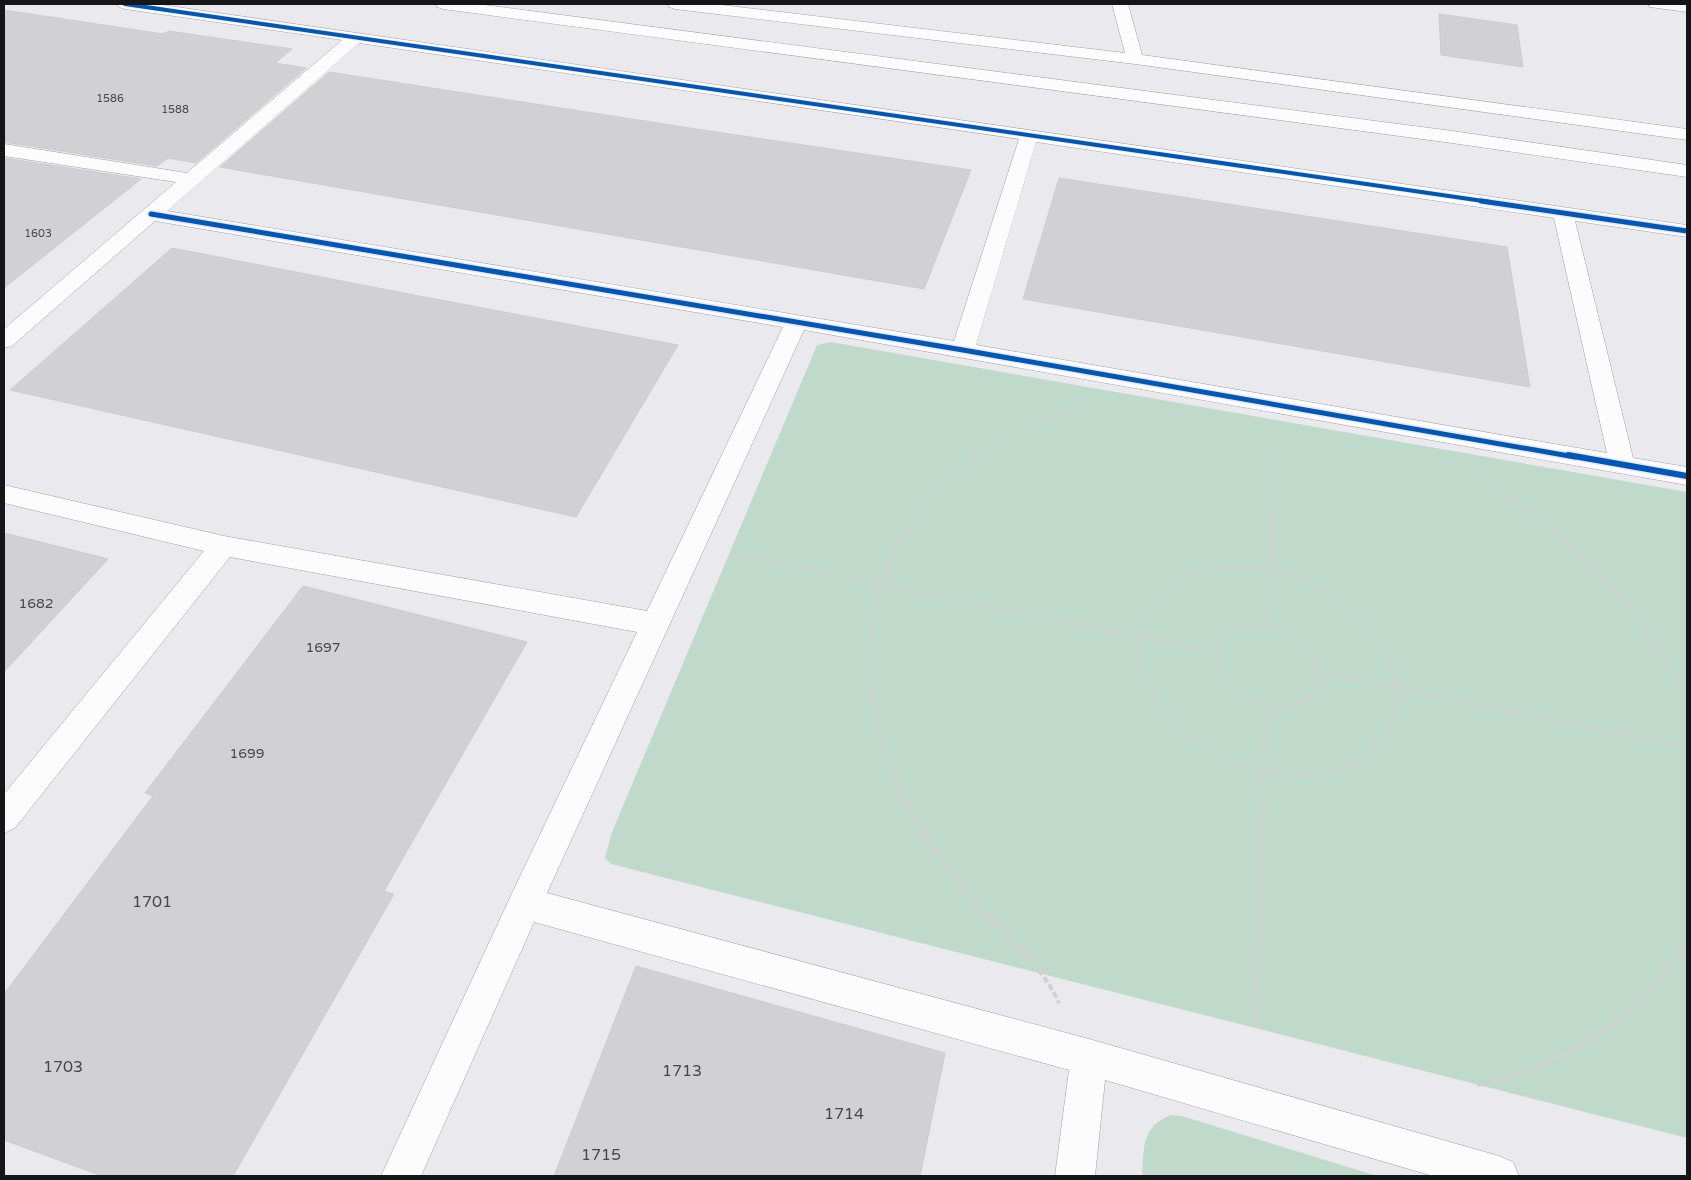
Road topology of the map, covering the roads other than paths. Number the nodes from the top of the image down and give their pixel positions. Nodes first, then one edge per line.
1 (125, 4) edge
2 (443, 4) edge
3 (675, 4) edge
4 (1120, 4) edge
5 (1656, 4) edge
6 (1687, 7) edge
7 (356, 37) junction
8 (1135, 59) junction
9 (1687, 135) edge
10 (1029, 136) junction
11 (4, 150) edge
12 (1687, 171) edge
13 (191, 179) junction
14 (152, 214) junction
15 (1563, 214) junction
16 (1687, 231) edge
17 (796, 323) junction
18 (4, 341) edge
19 (963, 350) junction
20 (1622, 463) junction
21 (1687, 476) edge
22 (4, 494) edge
23 (224, 546) junction
24 (654, 624) junction
25 (4, 818) edge
26 (525, 903) junction
27 (1089, 1057) junction
28 (1443, 1168) edge
29 (401, 1176) edge
30 (1075, 1176) edge
31 (1499, 1176) edge

1 - 7 street
2 - 12 street
3 - 8 street
4 - 8 street
5 - 6 street
7 - 10 street
7 - 13 street
8 - 9 street
10 - 15 street
10 - 19 street
11 - 13 street
13 - 14 street
14 - 17 street
14 - 18 street
15 - 16 street
15 - 20 street
17 - 19 street
17 - 24 street
19 - 20 street
20 - 21 street
22 - 23 street
23 - 24 street
23 - 25 street
24 - 26 street
26 - 27 street
26 - 29 street
27 - 28 street
27 - 30 street
28 - 31 street

